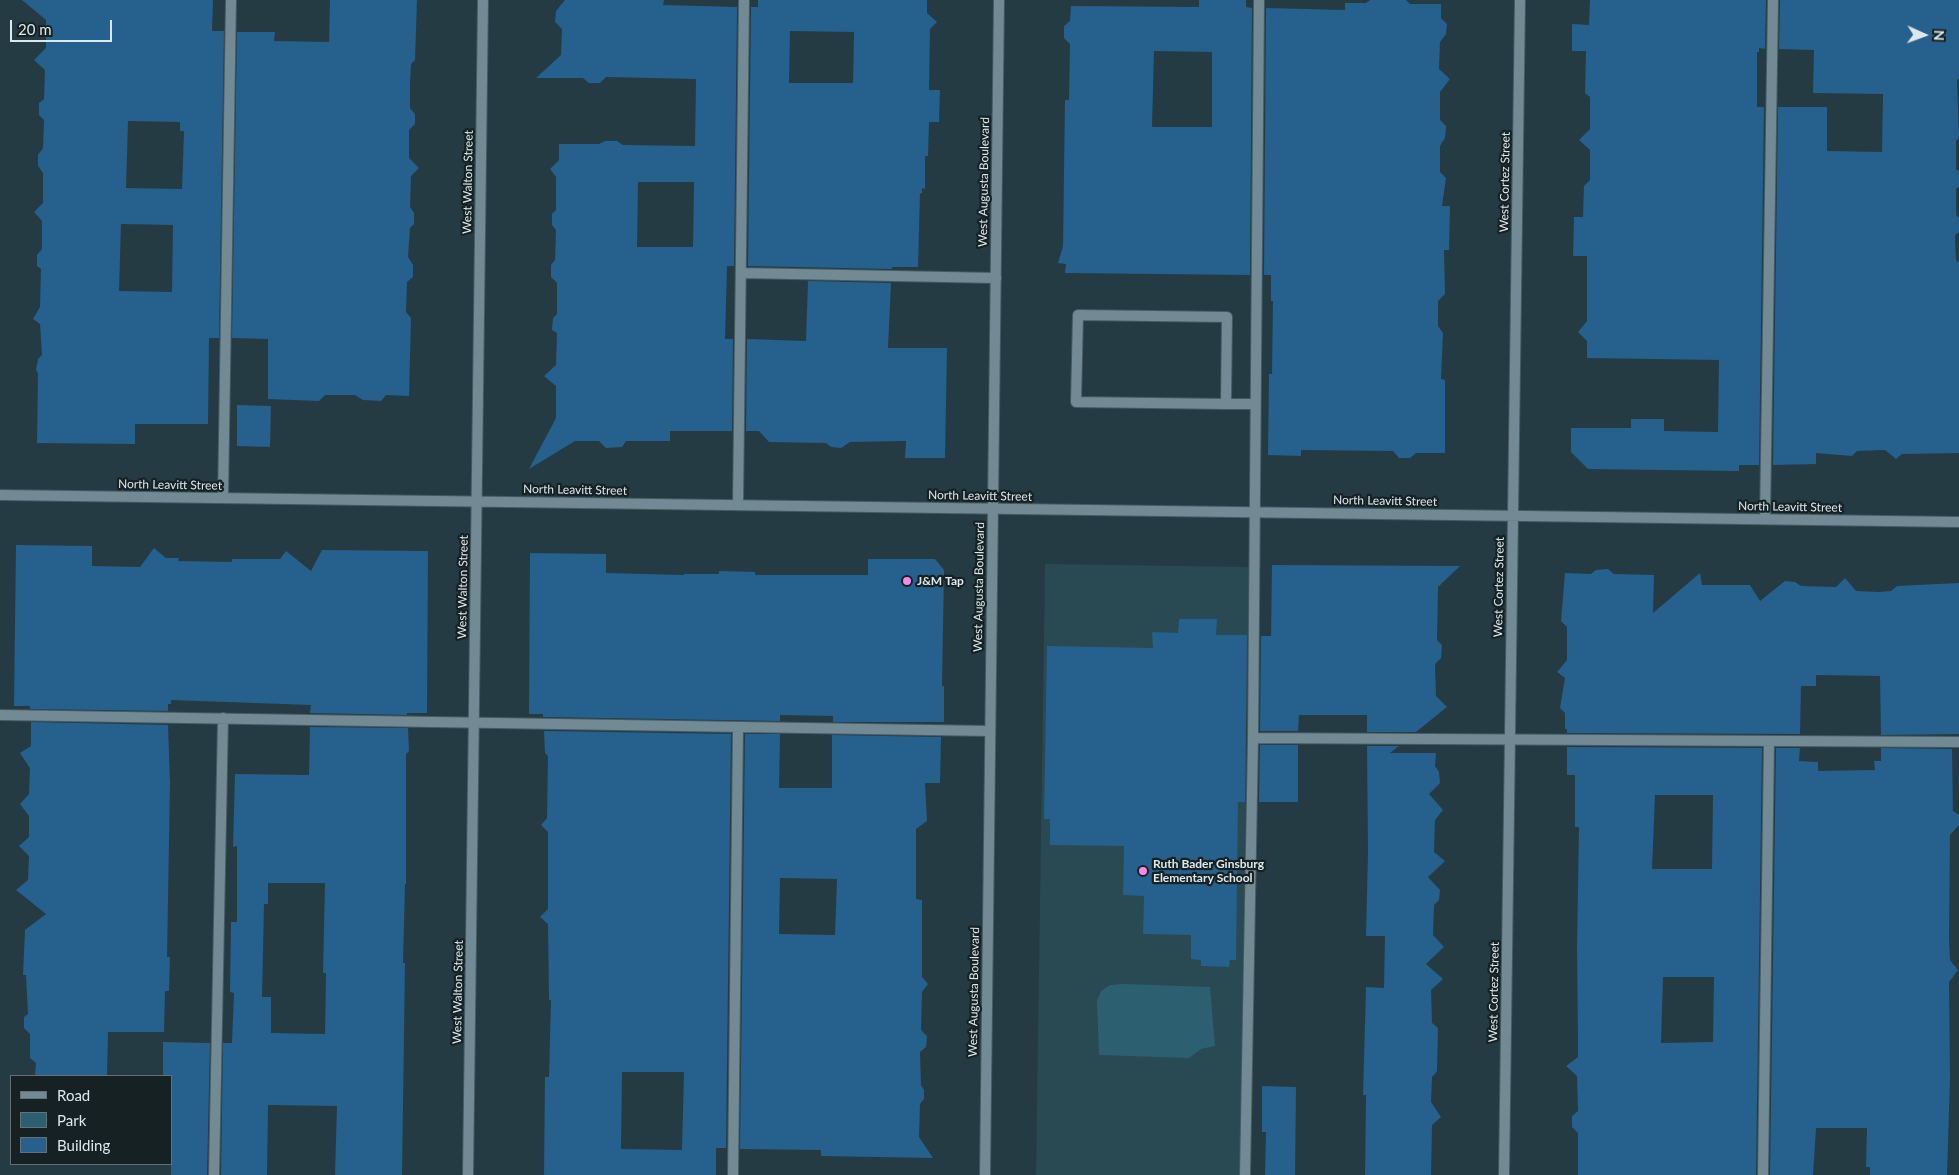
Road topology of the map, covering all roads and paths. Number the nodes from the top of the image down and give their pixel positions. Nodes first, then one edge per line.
1 (231, 0) edge
2 (483, 0) edge
3 (744, 0) edge
4 (999, 0) edge
5 (1259, 0) edge
6 (1520, 0) edge
7 (1773, 0) edge
8 (741, 273) junction
9 (996, 278) junction
10 (1226, 404) junction
11 (1255, 404) junction
12 (0, 495) edge
13 (223, 498) junction
14 (477, 502) junction
15 (738, 505) junction
16 (993, 508) junction
17 (1253, 512) junction
18 (1513, 516) junction
19 (1765, 519) junction
20 (1959, 522) edge
21 (0, 715) edge
22 (223, 718) junction
23 (474, 722) junction
24 (738, 727) junction
25 (990, 731) junction
26 (1253, 738) junction
27 (1510, 740) junction
28 (1769, 741) junction
29 (1959, 742) edge
30 (214, 1175) edge
31 (468, 1175) edge
32 (733, 1175) edge
33 (985, 1175) edge
34 (1245, 1175) edge
35 (1504, 1175) edge
36 (1764, 1175) edge

1 - 13 street
2 - 14 street, West Walton Street
3 - 8 street
4 - 9 street, West Augusta Boulevard
5 - 11 street
6 - 18 street, West Cortez Street
7 - 19 street
8 - 9 street
8 - 15 street
9 - 16 street, West Augusta Boulevard
10 - 10 street
10 - 11 street
11 - 17 street
12 - 13 street, North Leavitt Street
13 - 14 street, North Leavitt Street
14 - 15 street, North Leavitt Street
14 - 23 street, West Walton Street
15 - 16 street, North Leavitt Street
16 - 17 street, North Leavitt Street
16 - 25 street, West Augusta Boulevard
17 - 18 street, North Leavitt Street
17 - 26 street
18 - 19 street, North Leavitt Street
18 - 27 street, West Cortez Street
19 - 20 street, North Leavitt Street
21 - 22 street
22 - 23 street
22 - 30 street
23 - 24 street
23 - 31 street, West Walton Street
24 - 25 street
24 - 32 street
25 - 33 street, West Augusta Boulevard
26 - 27 street
26 - 34 street
27 - 28 street
27 - 35 street, West Cortez Street
28 - 29 street
28 - 36 street

